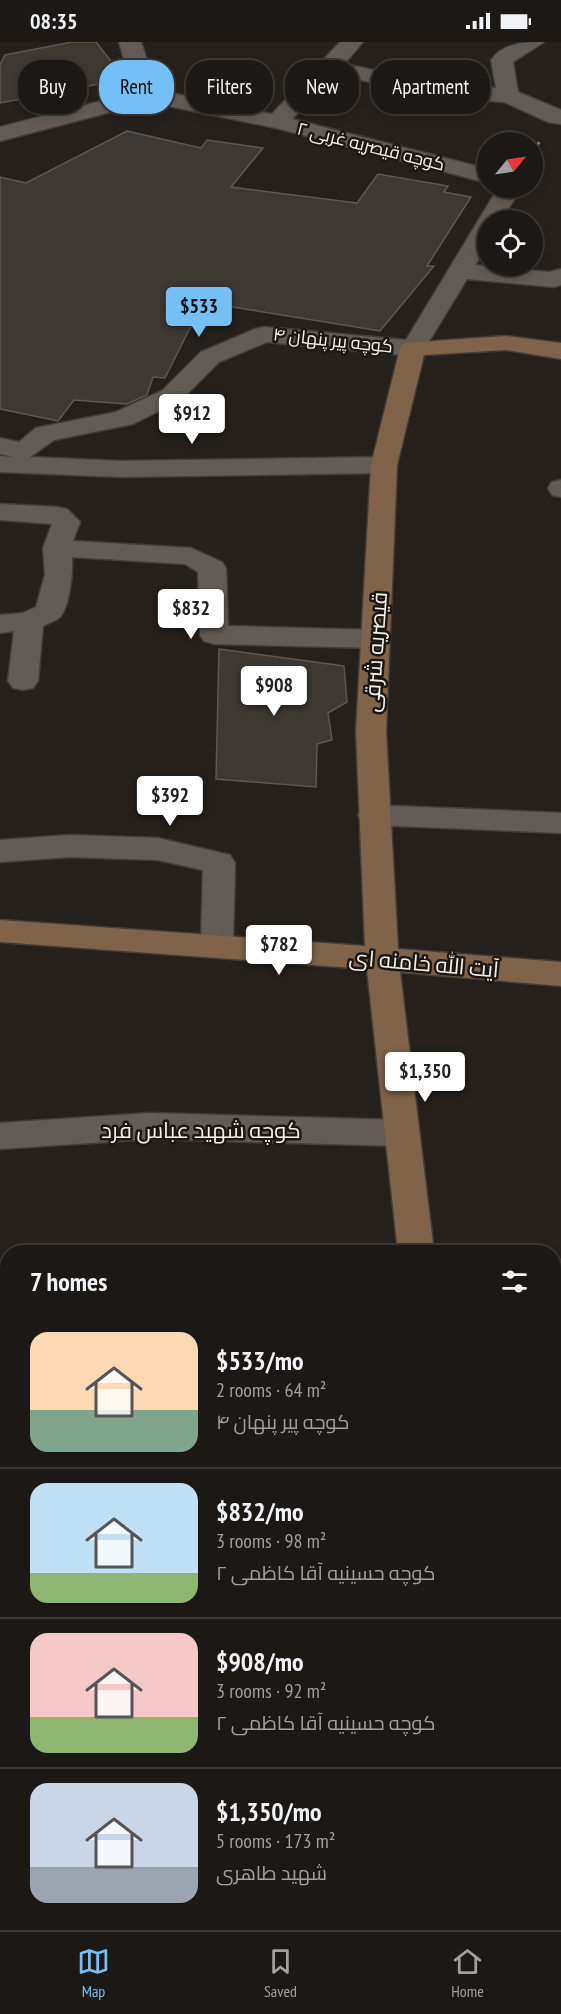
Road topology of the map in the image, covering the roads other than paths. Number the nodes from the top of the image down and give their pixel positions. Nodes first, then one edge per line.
1 (130, 42) edge
2 (352, 42) edge
3 (533, 42) edge
4 (135, 60) edge
5 (335, 60) edge
6 (359, 73) edge
7 (508, 96) junction
8 (174, 99) edge
9 (99, 107) edge
10 (285, 114) edge
11 (558, 117) edge
12 (277, 122) junction
13 (0, 134) edge
14 (477, 173) edge
15 (477, 243) edge
16 (460, 271) junction
17 (561, 276) edge
18 (413, 348) junction
19 (561, 351) edge
20 (1, 452) edge
21 (384, 465) junction
22 (0, 512) edge
23 (57, 548) junction
24 (30, 621) junction
25 (0, 624) edge
26 (376, 639) junction
27 (23, 681) dead end
28 (373, 815) junction
29 (561, 823) edge
30 (0, 852) edge
31 (2, 935) edge
32 (217, 945) junction
33 (382, 960) junction
34 (561, 974) edge
35 (402, 1133) junction
36 (0, 1136) edge
37 (415, 1245) edge

1 - 4 street
2 - 5 street
3 - 7 street
6 - 7 street
7 - 11 street
8 - 12 street, کوچه قیصریه غربی ۲
9 - 13 street
10 - 12 street
12 - 14 street, کوچه قیصریه غربی ۲
15 - 16 street
16 - 17 street
16 - 18 street
18 - 19 main road
18 - 20 street, کوچه پیر پنهان ۴
18 - 21 main road, قیصریه شرقی
20 - 21 street
21 - 26 main road, قیصریه شرقی
22 - 23 street
23 - 24 street
23 - 26 street
24 - 25 street
24 - 27 street
26 - 28 main road, قیصریه شرقی
28 - 29 street
28 - 33 main road, قیصریه شرقی
30 - 32 street
31 - 32 main road, آیت الله خامنه ای
32 - 33 main road, آیت الله خامنه ای
33 - 34 main road, آیت الله خامنه ای
33 - 35 main road, قیصریه شرقی
35 - 36 street, کوچه شهید عباس فرد
35 - 37 main road, قیصریه شرقی

